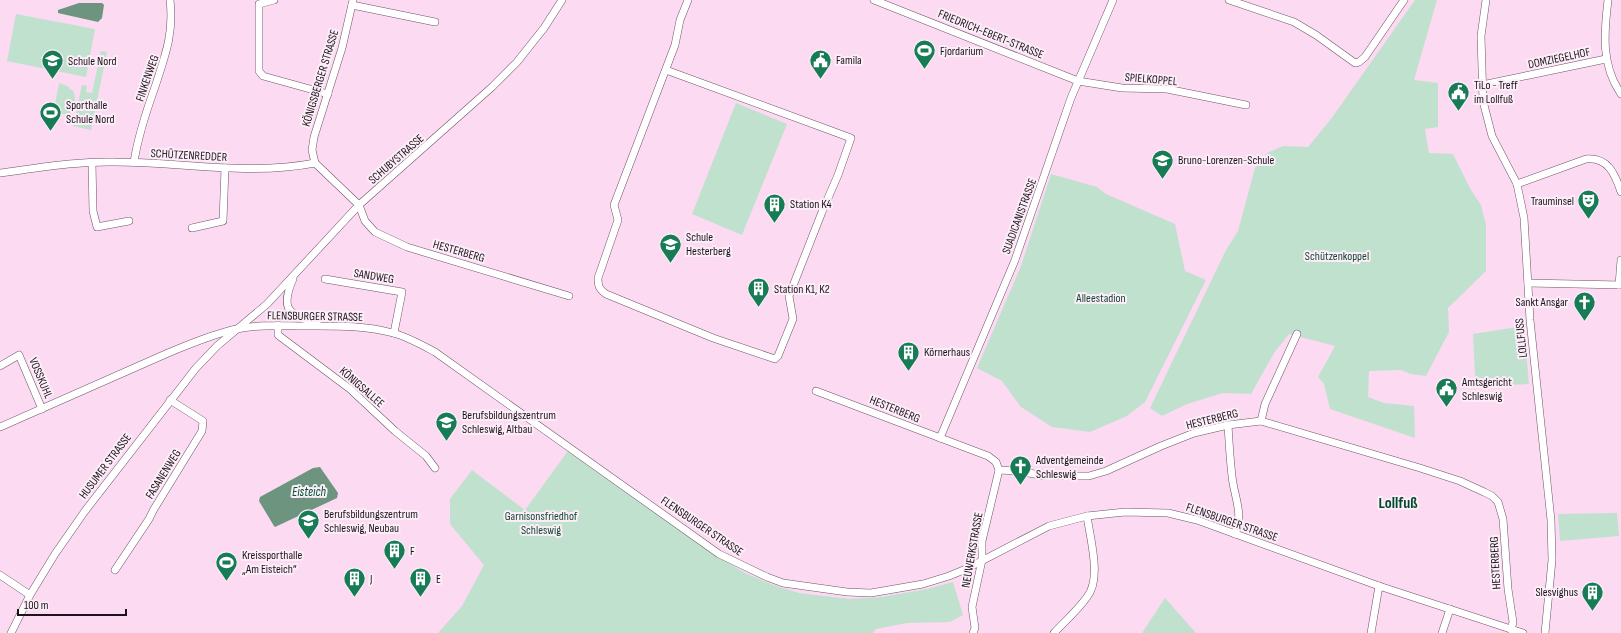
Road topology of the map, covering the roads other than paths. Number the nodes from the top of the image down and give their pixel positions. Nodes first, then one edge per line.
1 (170, 0) edge
2 (274, 0) edge
3 (562, 0) edge
4 (688, 0) edge
5 (874, 0) edge
6 (1113, 0) edge
7 (1229, 0) edge
8 (1404, 0) edge
9 (1486, 0) edge
10 (1608, 0) edge
11 (352, 2) edge
12 (435, 22) dead end
13 (1606, 59) junction
14 (666, 70) junction
15 (1078, 80) junction
16 (1482, 85) junction
17 (328, 94) junction
18 (1621, 94) edge
19 (1246, 105) dead end
20 (134, 162) junction
21 (92, 163) junction
22 (315, 163) junction
23 (225, 168) junction
24 (0, 173) edge
25 (1517, 184) junction
26 (1621, 192) edge
27 (359, 205) junction
28 (129, 221) dead end
29 (192, 228) dead end
30 (1621, 260) edge
31 (296, 274) junction
32 (325, 279) dead end
33 (1528, 283) junction
34 (1620, 285) edge
35 (569, 296) dead end
36 (278, 326) junction
37 (325, 326) junction
38 (237, 328) junction
39 (394, 333) junction
40 (1297, 334) dead end
41 (0, 366) edge
42 (816, 391) dead end
43 (170, 400) junction
44 (42, 409) junction
45 (1261, 420) junction
46 (1228, 426) junction
47 (0, 427) edge
48 (940, 438) junction
49 (435, 468) dead end
50 (999, 470) junction
51 (1087, 516) junction
52 (1235, 534) junction
53 (982, 560) junction
54 (115, 570) dead end
55 (0, 575) edge
56 (1379, 586) junction
57 (30, 595) junction
58 (1450, 609) junction
59 (1511, 630) junction
60 (10, 633) edge
61 (973, 633) edge
62 (1054, 633) edge
63 (1371, 633) edge
64 (1442, 633) edge
65 (1523, 633) edge
66 (1545, 633) edge

1 - 20 street, FINKENWEG
2 - 17 street
3 - 27 street, SCHUBYSTRASSE
4 - 14 street
5 - 15 street, FRIEDRICH-EBERT-STRASSE
6 - 15 street, SUADICANISTRASSE
7 - 8 street
9 - 16 street, LOLLFUSS
10 - 13 street, DOMZIEGELHOF
11 - 12 street
11 - 17 street, KÖNIGSBERGER STRASSE
13 - 16 street, DOMZIEGELHOF
13 - 18 street
14 - 14 street
15 - 19 street, SPIELKOPPEL
15 - 48 street, SUADICANISTRASSE
16 - 25 street, LOLLFUSS
17 - 22 street, KÖNIGSBERGER STRASSE
20 - 21 street, SCHÜTZENREDDER
20 - 23 street, SCHÜTZENREDDER
21 - 24 street, SCHÜTZENREDDER
21 - 28 street
22 - 23 street, SCHÜTZENREDDER
22 - 27 street
23 - 29 street
25 - 26 street
25 - 33 street, LOLLFUSS
27 - 31 street, SCHUBYSTRASSE
27 - 35 street, HESTERBERG
30 - 34 street
31 - 37 street
31 - 38 street, SCHUBYSTRASSE
32 - 39 street, SANDWEG
33 - 34 street
33 - 66 street, LOLLFUSS
36 - 37 street, FLENSBURGER STRASSE
36 - 38 street, FLENSBURGER STRASSE
36 - 49 street, KÖNIGSALLEE
37 - 39 street, FLENSBURGER STRASSE
38 - 43 street, HUSUMER STRASSE
38 - 44 street, FLENSBURGER STRASSE
39 - 53 street, FLENSBURGER STRASSE
40 - 45 street
41 - 44 street, VOSSKUHL
42 - 48 street, HESTERBERG
43 - 54 street, FASANENWEG
43 - 57 street, HUSUMER STRASSE
44 - 47 street, FLENSBURGER STRASSE
45 - 46 street, HESTERBERG
45 - 59 street, HESTERBERG
46 - 50 street, HESTERBERG
46 - 52 street
48 - 50 street, HESTERBERG
50 - 53 street, NEUWERKSTRASSE
51 - 52 street, FLENSBURGER STRASSE
51 - 53 street, FLENSBURGER STRASSE
51 - 62 street
52 - 56 street, FLENSBURGER STRASSE
53 - 61 street, NEUWERKSTRASSE
55 - 57 street
56 - 58 street, FLENSBURGER STRASSE
56 - 63 street
57 - 60 street, HUSUMER STRASSE
58 - 59 street, FLENSBURGER STRASSE
58 - 64 street
59 - 65 street, FLENSBURGER STRASSE

